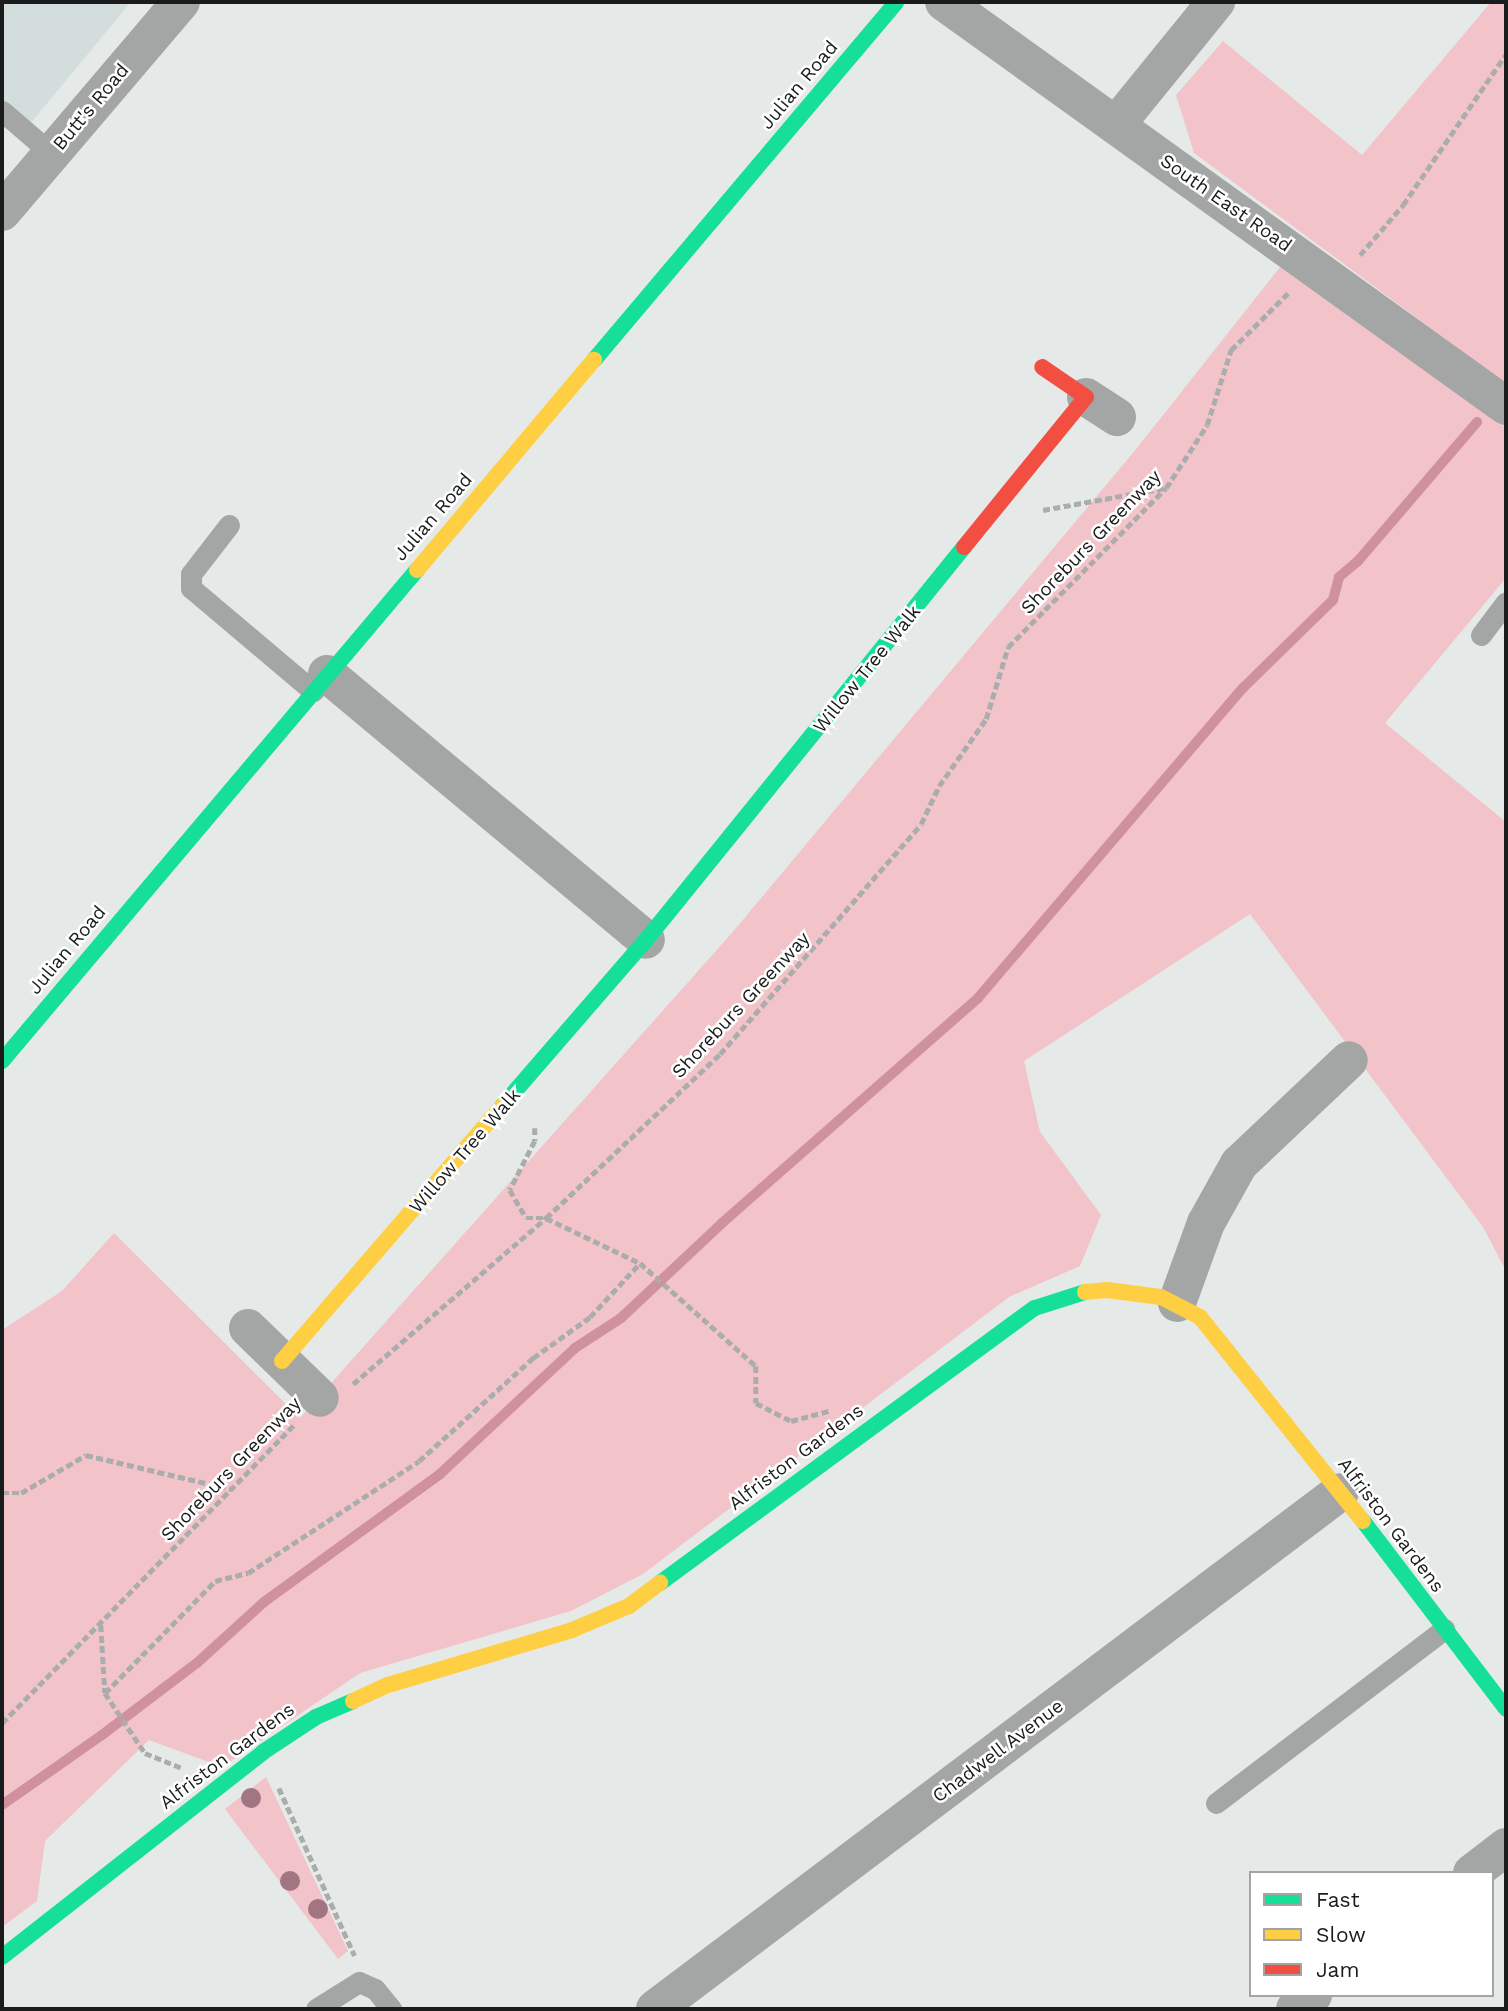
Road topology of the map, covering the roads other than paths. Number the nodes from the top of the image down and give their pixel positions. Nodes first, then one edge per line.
1 (181, 2) edge
2 (896, 2) edge
3 (944, 2) edge
4 (1216, 2) edge
5 (2, 111) edge
6 (1116, 125) junction
7 (51, 154) junction
8 (2, 212) edge
9 (1042, 367) dead end
10 (1506, 406) edge
11 (229, 525) dead end
12 (1506, 602) edge
13 (1480, 635) dead end
14 (320, 682) junction
15 (646, 940) junction
16 (1349, 1060) dead end
17 (2, 1061) edge
18 (1178, 1303) junction
19 (248, 1328) dead end
20 (282, 1361) junction
21 (320, 1398) road end
22 (1340, 1492) junction
23 (1444, 1629) junction
24 (1506, 1709) edge
25 (1216, 1803) dead end
26 (1506, 1847) edge
27 (1475, 1871) edge
28 (2, 1956) edge
29 (1310, 1997) edge
30 (316, 2009) edge
31 (391, 2009) edge
32 (656, 2009) edge
33 (1294, 2009) edge

1 - 7 street, Butt's Road
2 - 14 street, Julian Road
3 - 6 street, South East Road
4 - 6 street
5 - 7 lane
6 - 10 street, South East Road
7 - 8 street, Butt's Road
9 - 15 street, Willow Tree Walk
11 - 14 lane
12 - 13 lane
14 - 15 street
14 - 17 street, Julian Road
15 - 20 street, Willow Tree Walk
16 - 18 street
18 - 22 street, Alfriston Gardens
18 - 28 street, Alfriston Gardens
19 - 20 street
20 - 21 street
22 - 23 street, Alfriston Gardens
22 - 32 street, Chadwell Avenue
23 - 24 street, Alfriston Gardens
23 - 25 lane
26 - 27 street
29 - 33 street
30 - 31 lane

